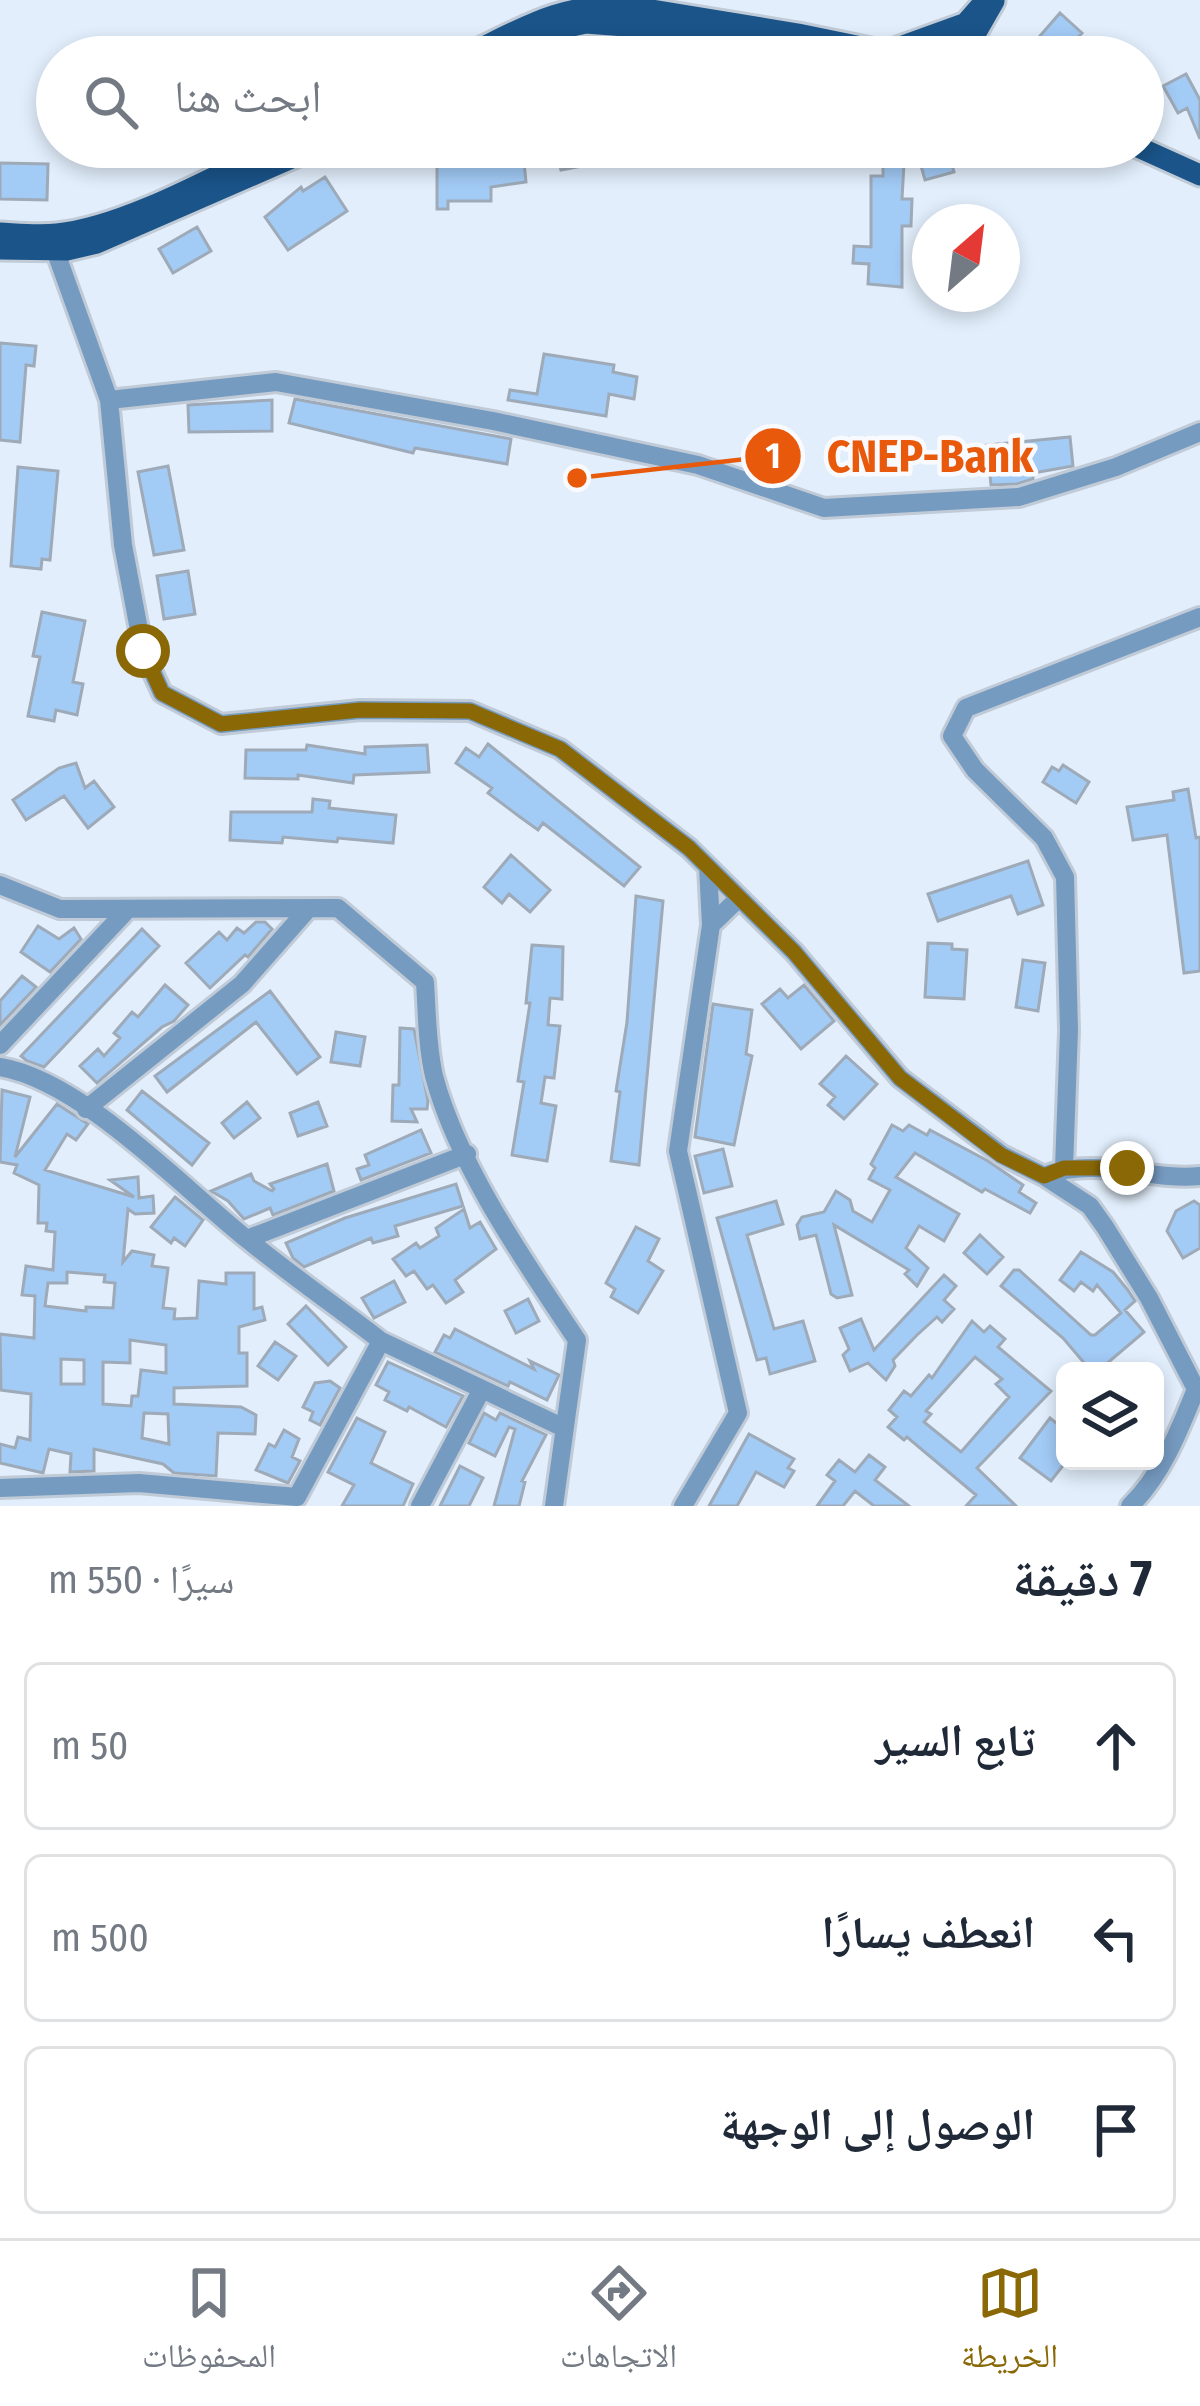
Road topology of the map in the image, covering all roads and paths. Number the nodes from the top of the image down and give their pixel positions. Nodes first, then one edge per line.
1 (991, 0) edge
2 (974, 24) junction
3 (509, 36) edge
4 (545, 36) edge
5 (702, 36) edge
6 (802, 36) edge
7 (939, 36) edge
8 (958, 36) edge
9 (970, 36) edge
10 (979, 36) edge
11 (1164, 143) edge
12 (1164, 159) edge
13 (1200, 159) edge
14 (231, 168) edge
15 (268, 168) edge
16 (1200, 175) edge
17 (0, 233) edge
18 (0, 249) edge
19 (55, 250) junction
20 (109, 400) junction
21 (1200, 433) edge
22 (1200, 617) edge
23 (708, 867) junction
24 (0, 885) edge
25 (740, 898) junction
26 (128, 909) junction
27 (308, 909) junction
28 (711, 925) junction
29 (0, 1045) edge
30 (0, 1067) edge
31 (86, 1109) junction
32 (466, 1154) junction
33 (1064, 1168) junction
34 (1044, 1176) junction
35 (1200, 1176) edge
36 (247, 1240) junction
37 (381, 1341) junction
38 (482, 1389) junction
39 (564, 1428) junction
40 (0, 1488) edge
41 (295, 1502) edge
42 (420, 1506) edge
43 (554, 1506) edge
44 (683, 1506) edge
45 (1130, 1506) edge

1 - 2 main road
2 - 7 main road
2 - 8 main road
2 - 9 main road
2 - 10 main road
3 - 6 main road
4 - 5 main road
11 - 13 main road
12 - 16 main road
14 - 17 main road
15 - 19 main road
18 - 19 main road
19 - 20 street
20 - 21 street
20 - 23 street
22 - 33 street
23 - 25 street
23 - 28 street
24 - 26 street
25 - 28 street
25 - 34 street
26 - 27 street
26 - 29 street
27 - 31 street
27 - 32 street
28 - 44 street
30 - 31 street
31 - 36 street
32 - 36 street
32 - 39 street
33 - 34 street
33 - 35 street
34 - 45 street
36 - 37 street
37 - 38 street
37 - 41 street
38 - 39 street
38 - 42 street
39 - 43 street
40 - 41 street

